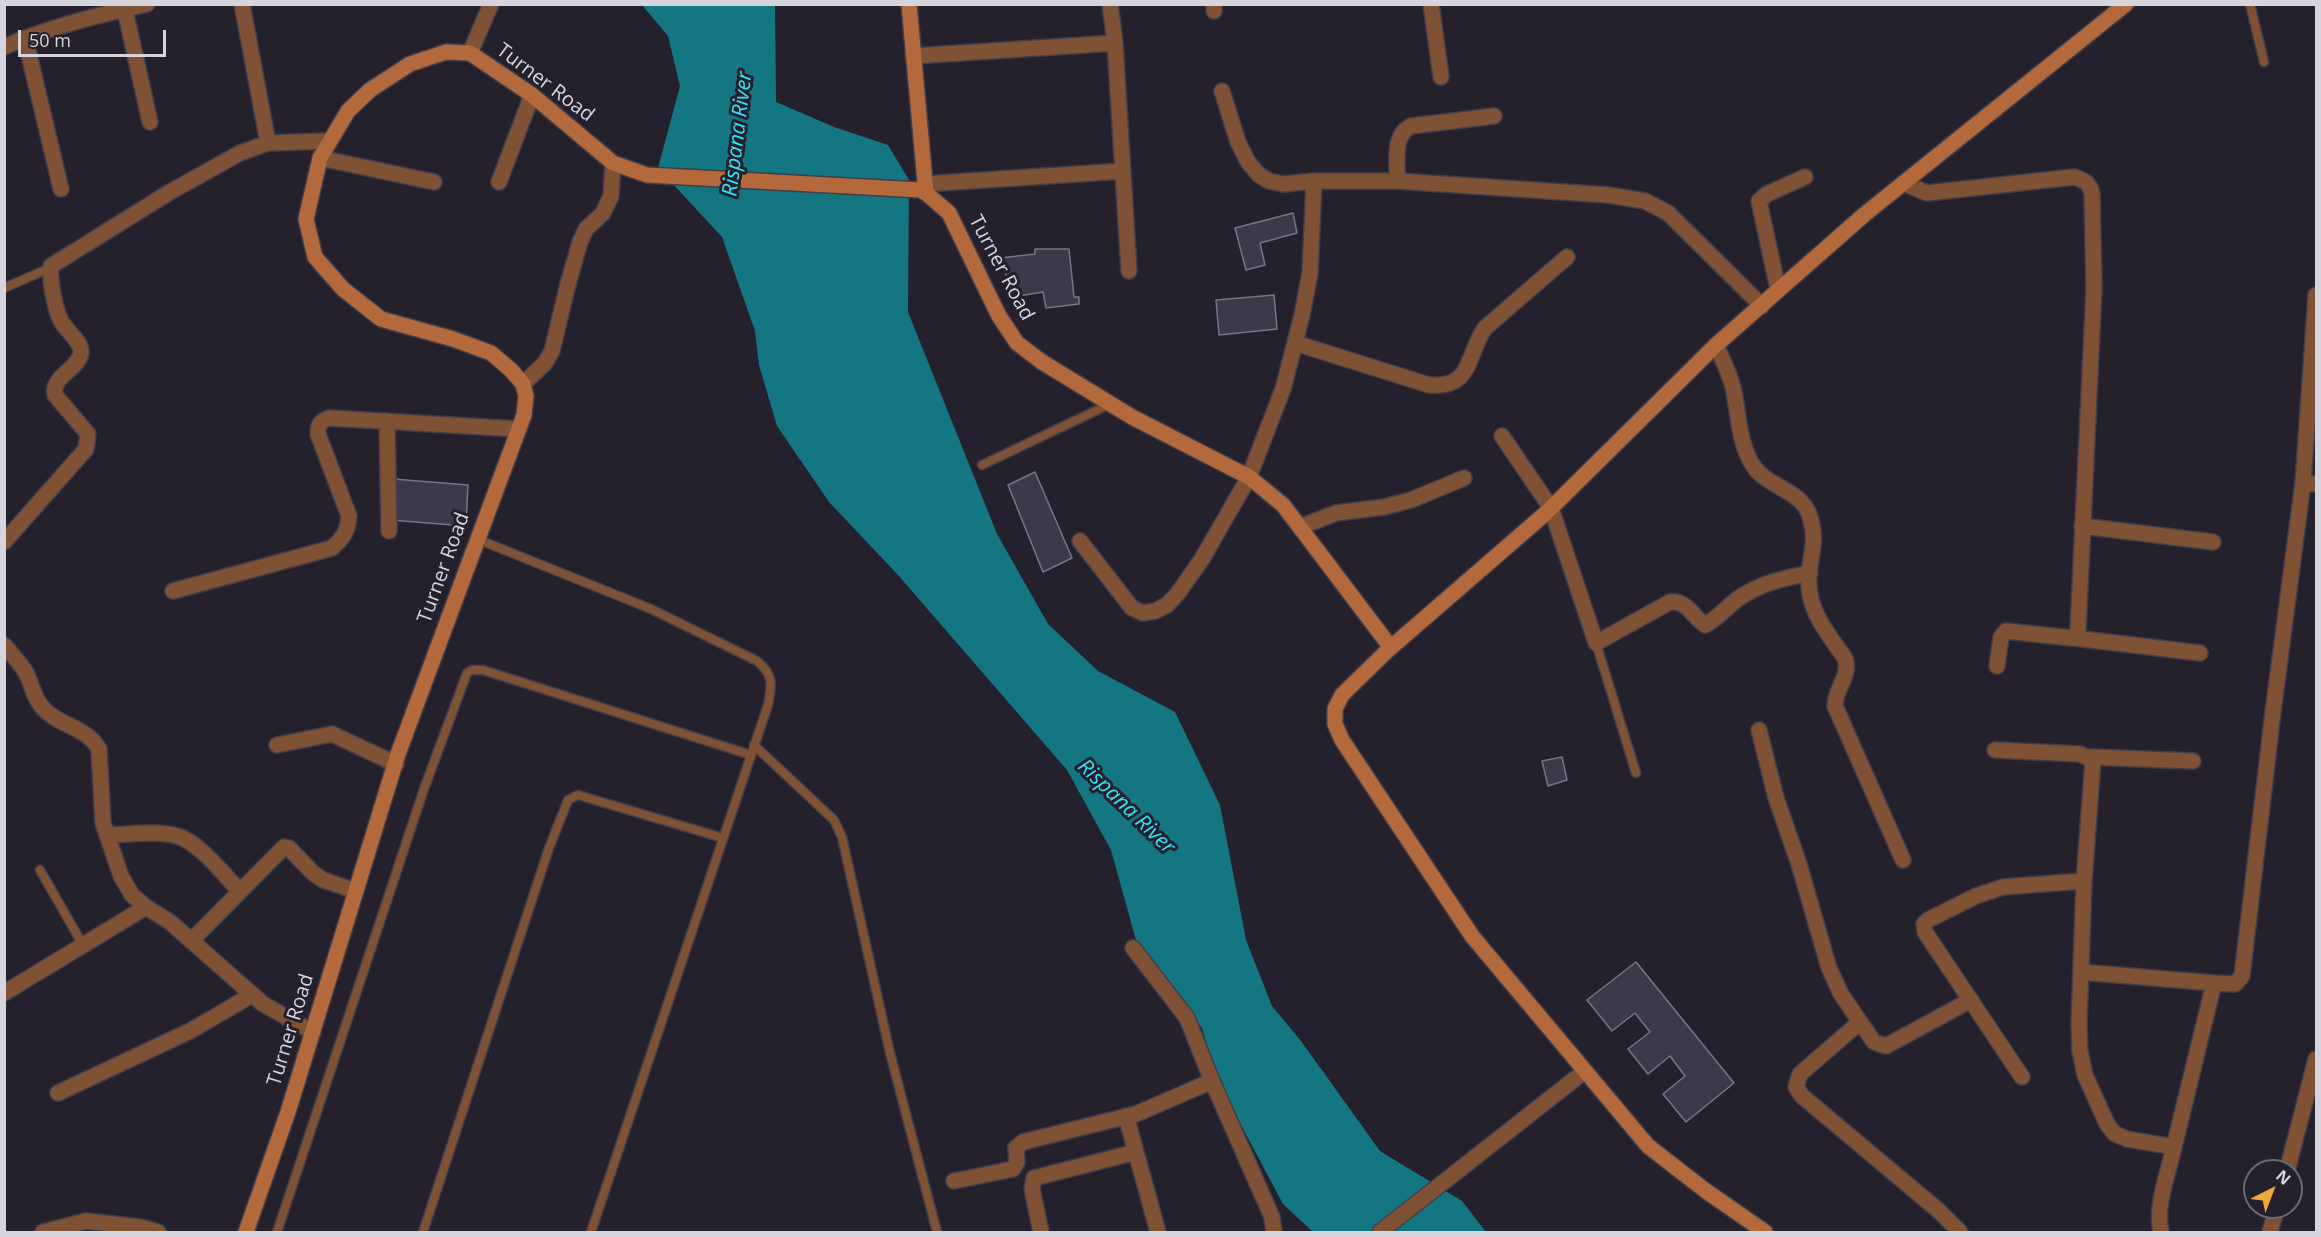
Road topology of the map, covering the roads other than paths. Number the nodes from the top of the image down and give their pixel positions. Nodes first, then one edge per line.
1 (147, 4) edge
2 (242, 4) edge
3 (491, 4) edge
4 (909, 4) edge
5 (1110, 4) edge
6 (1431, 4) edge
7 (2126, 4) edge
8 (2250, 4) edge
9 (125, 10) junction
10 (26, 38) junction
11 (1115, 43) junction
12 (4, 47) edge
13 (470, 53) junction
14 (913, 56) junction
15 (2264, 62) dead end
16 (1441, 77) dead end
17 (1222, 92) dead end
18 (532, 95) junction
19 (1494, 116) dead end
20 (150, 122) dead end
21 (329, 141) junction
22 (268, 142) junction
23 (320, 158) junction
24 (613, 163) junction
25 (1123, 171) junction
26 (1805, 177) dead end
27 (1314, 181) junction
28 (1397, 181) junction
29 (434, 182) dead end
30 (499, 182) dead end
31 (1903, 183) junction
32 (61, 189) dead end
33 (923, 189) junction
34 (1567, 257) dead end
35 (50, 268) junction
36 (1129, 271) dead end
37 (4, 288) edge
38 (1778, 289) junction
39 (2316, 295) edge
40 (1762, 306) junction
41 (1295, 343) junction
42 (1716, 345) junction
43 (523, 384) junction
44 (1110, 403) junction
45 (387, 421) junction
46 (519, 429) junction
47 (1502, 436) dead end
48 (982, 465) dead end
49 (1249, 477) junction
50 (1464, 478) dead end
51 (2310, 484) edge
52 (1551, 508) junction
53 (2082, 526) junction
54 (1300, 527) junction
55 (389, 531) dead end
56 (477, 539) junction
57 (4, 542) edge
58 (1080, 542) dead end
59 (2213, 542) dead end
60 (1810, 573) junction
61 (173, 591) dead end
62 (2074, 638) junction
63 (1596, 643) junction
64 (4, 645) edge
65 (1388, 650) junction
66 (2200, 653) dead end
67 (1998, 666) dead end
68 (1759, 730) dead end
69 (277, 745) dead end
70 (754, 745) junction
71 (1995, 750) dead end
72 (751, 754) junction
73 (2090, 757) junction
74 (2193, 761) dead end
75 (396, 764) junction
76 (1636, 772) dead end
77 (107, 835) junction
78 (723, 838) junction
79 (1903, 860) dead end
80 (40, 870) dead end
81 (2084, 881) junction
82 (240, 891) junction
83 (356, 891) junction
84 (146, 908) junction
85 (191, 941) junction
86 (83, 945) junction
87 (1133, 948) dead end
88 (2081, 972) junction
89 (2214, 983) junction
90 (4, 993) edge
91 (252, 994) junction
92 (1971, 1000) junction
93 (1860, 1022) junction
94 (313, 1032) junction
95 (2316, 1059) edge
96 (1585, 1071) junction
97 (2022, 1077) dead end
98 (1212, 1081) junction
99 (57, 1093) dead end
100 (1126, 1116) junction
101 (2174, 1147) junction
102 (1136, 1152) junction
103 (2290, 1159) edge
104 (954, 1181) dead end
105 (43, 1233) edge
106 (158, 1233) edge
107 (246, 1233) edge
108 (277, 1233) edge
109 (423, 1233) edge
110 (591, 1233) edge
111 (937, 1233) edge
112 (1041, 1233) edge
113 (1158, 1233) edge
114 (1274, 1233) edge
115 (1380, 1233) edge
116 (1765, 1233) edge
117 (1960, 1233) edge
118 (2161, 1233) edge

1 - 9 street
2 - 22 street
3 - 13 street
4 - 14 main road
5 - 11 street
6 - 16 street
7 - 31 main road
8 - 15 lane
9 - 10 street
9 - 20 street
10 - 12 street
10 - 32 street
11 - 14 street
11 - 25 street
13 - 18 main road, Turner Road
13 - 21 main road, Turner Road
14 - 33 main road
17 - 27 street
18 - 24 main road, Turner Road
18 - 30 street
19 - 28 street
21 - 22 street
21 - 23 main road, Turner Road
22 - 35 street
23 - 29 street
23 - 43 main road, Turner Road
24 - 33 main road, Turner Road
24 - 43 street
25 - 33 street
25 - 36 street
26 - 38 street
27 - 28 street
27 - 41 street
28 - 40 street
31 - 38 main road
31 - 53 street
33 - 44 main road, Turner Road
34 - 41 street
35 - 37 lane
35 - 57 street
38 - 40 main road
39 - 51 street
40 - 42 main road
41 - 49 street
42 - 52 main road
42 - 60 street
43 - 46 main road, Turner Road
44 - 48 lane
44 - 49 main road, Turner Road
45 - 46 street
45 - 55 street
45 - 61 street
46 - 56 main road, Turner Road
47 - 52 street
49 - 54 main road, Turner Road
49 - 58 street
50 - 54 street
51 - 89 street
52 - 63 street
52 - 65 main road
53 - 59 street
53 - 62 street
54 - 65 main road, Turner Road
56 - 70 lane
56 - 75 main road, Turner Road
60 - 63 street
60 - 79 street
62 - 66 street
62 - 67 street
63 - 76 lane
64 - 77 street
65 - 96 main road
68 - 93 street
69 - 75 street
70 - 72 lane
70 - 111 lane
71 - 73 street
72 - 78 lane
72 - 108 lane
73 - 74 street
73 - 81 street
75 - 83 main road, Turner Road
77 - 82 street
77 - 84 street
78 - 109 lane
78 - 110 lane
80 - 86 lane
81 - 88 street
81 - 92 street
82 - 83 street
82 - 85 street
83 - 94 main road, Turner Road
84 - 85 street
84 - 86 street
85 - 91 street
86 - 90 street
87 - 98 street
88 - 89 street
88 - 101 street
89 - 101 street
91 - 94 street
91 - 99 street
92 - 93 street
92 - 97 street
93 - 117 street
94 - 107 main road, Turner Road
95 - 103 street
96 - 115 street
96 - 116 main road
98 - 100 street
98 - 114 street
100 - 102 street
100 - 104 street
101 - 118 street
102 - 112 street
102 - 113 street
105 - 106 street

